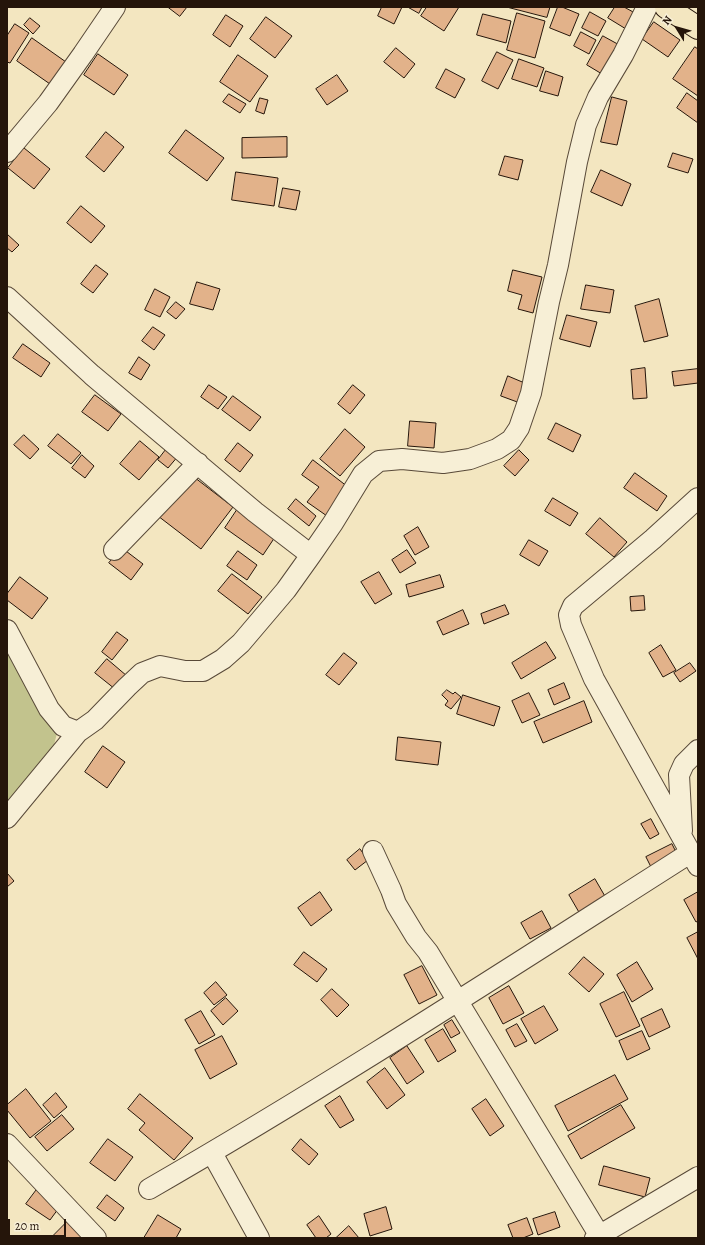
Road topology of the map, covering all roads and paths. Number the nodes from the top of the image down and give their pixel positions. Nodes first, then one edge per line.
1 (115, 7) edge
2 (647, 7) edge
3 (666, 7) edge
4 (698, 28) edge
5 (7, 152) edge
6 (7, 297) edge
7 (198, 463) junction
8 (698, 498) edge
9 (114, 550) dead end
10 (311, 555) junction
11 (7, 630) edge
12 (78, 732) junction
13 (698, 750) edge
14 (7, 818) edge
15 (373, 851) dead end
16 (690, 852) edge
17 (457, 1002) junction
18 (7, 1144) edge
19 (212, 1153) junction
20 (698, 1177) edge
21 (149, 1189) dead end
22 (599, 1237) edge
23 (96, 1238) edge
24 (259, 1238) edge

1 - 5 street
2 - 10 street
3 - 4 highway
6 - 7 street
7 - 9 street
7 - 10 street
8 - 16 street
10 - 12 street
11 - 12 street
12 - 14 street
13 - 16 street
15 - 17 street
16 - 17 street
17 - 19 street
17 - 22 street
18 - 23 street
19 - 21 street
19 - 24 street
20 - 22 street

